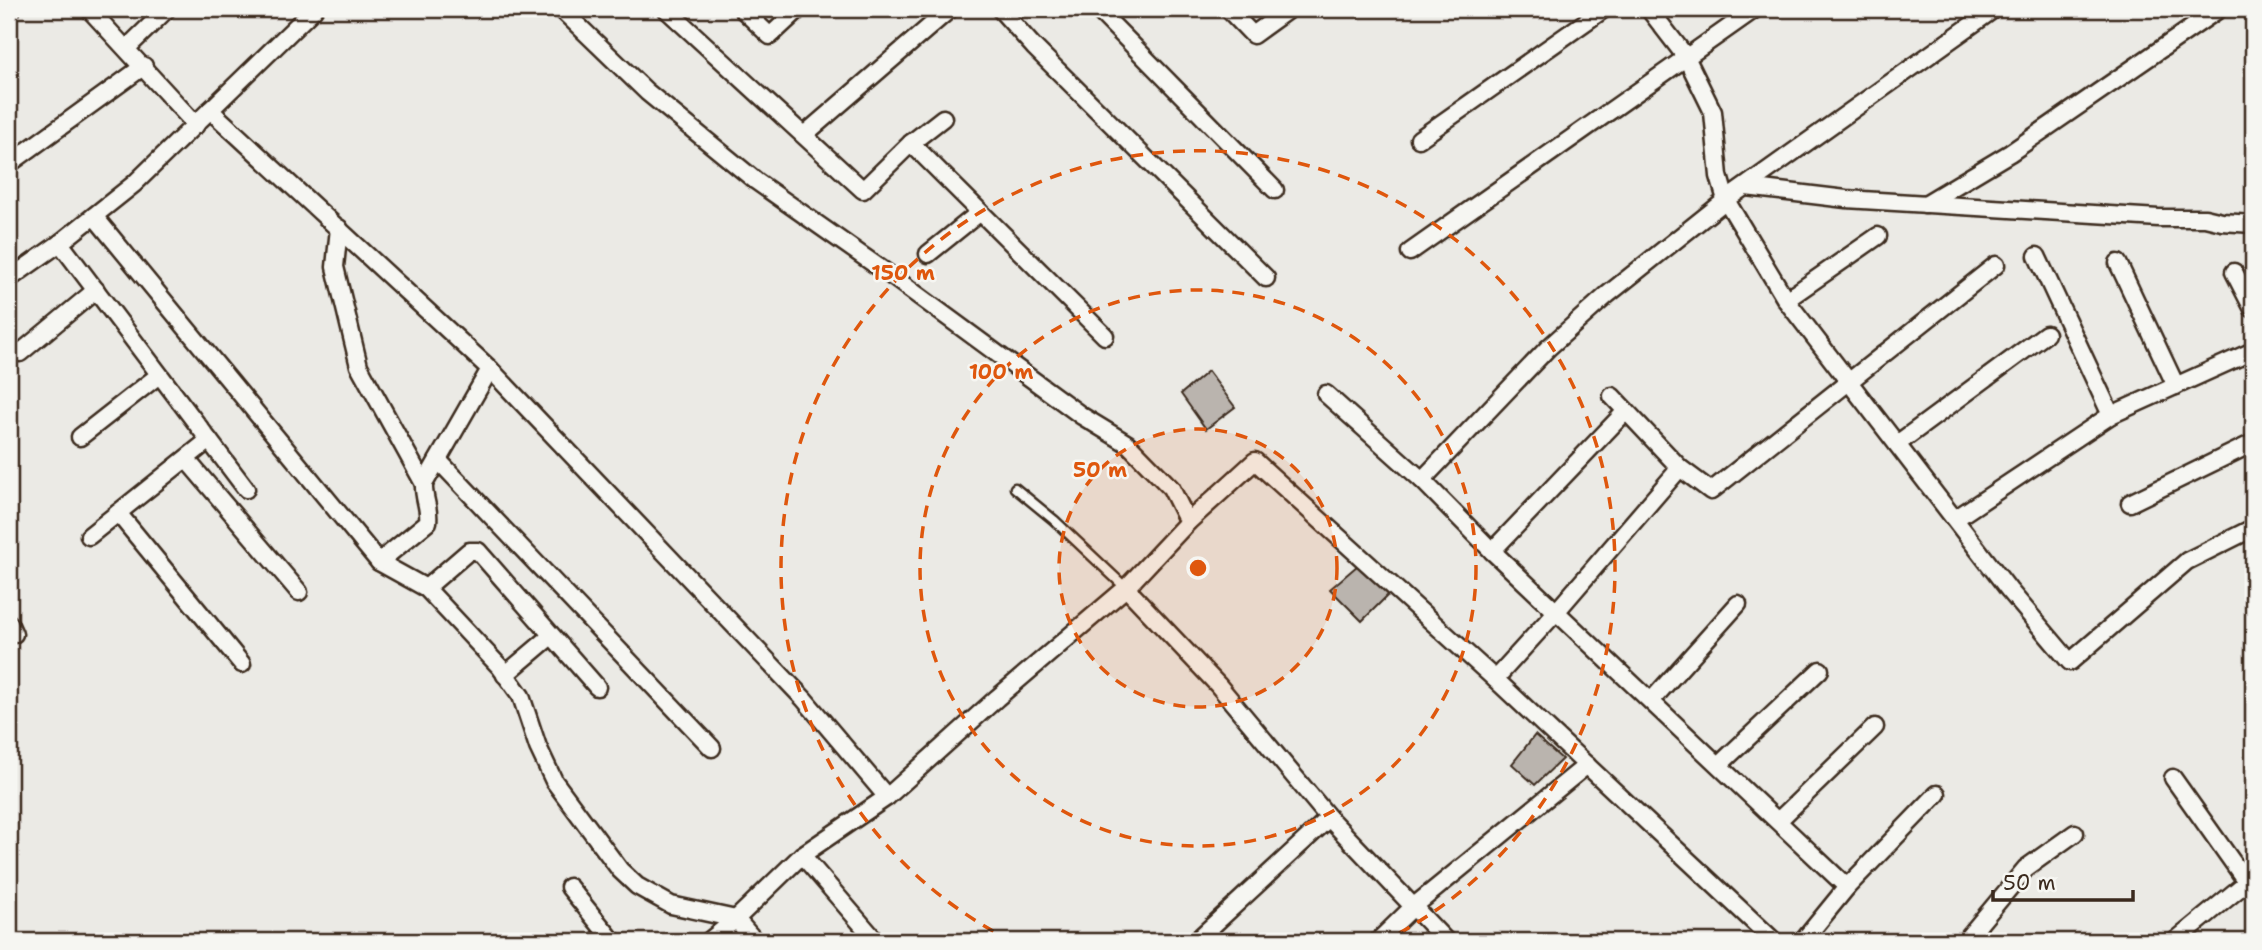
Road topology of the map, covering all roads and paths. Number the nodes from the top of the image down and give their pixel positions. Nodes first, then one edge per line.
1 (89, 9) edge
2 (167, 9) edge
3 (314, 9) edge
4 (561, 9) edge
5 (666, 9) edge
6 (742, 9) edge
7 (799, 9) edge
8 (950, 9) edge
9 (1000, 9) edge
10 (1097, 9) edge
11 (1227, 9) edge
12 (1289, 9) edge
13 (1604, 9) edge
14 (1649, 9) edge
15 (1755, 9) edge
16 (1994, 9) edge
17 (2219, 9) edge
18 (127, 48) junction
19 (1686, 57) junction
20 (144, 66) junction
21 (209, 110) junction
22 (943, 118) dead end
23 (196, 125) junction
24 (804, 135) junction
25 (1419, 139) dead end
26 (911, 143) junction
27 (9, 164) edge
28 (1746, 187) junction
29 (1275, 190) dead end
30 (1726, 200) junction
31 (1925, 204) junction
32 (979, 213) junction
33 (94, 216) junction
34 (2253, 224) edge
35 (339, 228) junction
36 (1878, 236) dead end
37 (60, 243) junction
38 (1410, 252) dead end
39 (928, 254) dead end
40 (2038, 256) dead end
41 (2118, 262) dead end
42 (1996, 265) dead end
43 (2234, 272) dead end
44 (1266, 278) dead end
45 (9, 279) edge
46 (96, 290) junction
47 (1786, 300) junction
48 (2253, 309) edge
49 (2046, 334) dead end
50 (1105, 336) dead end
51 (2253, 351) edge
52 (20, 353) dead end
53 (490, 369) junction
54 (159, 375) junction
55 (1850, 383) junction
56 (2176, 386) junction
57 (1326, 394) dead end
58 (1612, 396) dead end
59 (1626, 411) junction
60 (2111, 415) junction
61 (79, 437) dead end
62 (209, 440) junction
63 (2253, 443) edge
64 (1897, 444) junction
65 (186, 459) junction
66 (438, 460) junction
67 (1680, 468) junction
68 (1422, 480) junction
69 (424, 484) junction
70 (1015, 488) dead end
71 (246, 489) dead end
72 (2130, 503) dead end
73 (118, 513) junction
74 (1955, 519) junction
75 (1188, 522) junction
76 (2253, 528) edge
77 (89, 536) dead end
78 (1492, 551) junction
79 (379, 562) junction
80 (426, 588) junction
81 (1126, 588) junction
82 (299, 592) dead end
83 (1738, 604) dead end
84 (1556, 612) junction
85 (551, 635) junction
86 (242, 664) dead end
87 (1820, 670) dead end
88 (505, 675) junction
89 (1495, 678) junction
90 (597, 687) dead end
91 (1651, 701) junction
92 (1875, 727) dead end
93 (712, 748) dead end
94 (1587, 765) junction
95 (1719, 765) junction
96 (2173, 778) dead end
97 (1937, 794) dead end
98 (887, 797) junction
99 (1329, 818) junction
100 (1778, 821) junction
101 (2075, 833) dead end
102 (802, 855) junction
103 (569, 887) dead end
104 (1847, 887) junction
105 (2250, 887) edge
106 (1413, 907) junction
107 (736, 919) junction
108 (613, 941) edge
109 (709, 941) edge
110 (755, 941) edge
111 (876, 941) edge
112 (1196, 941) edge
113 (1378, 941) edge
114 (1446, 941) edge
115 (1774, 941) edge
116 (1803, 941) edge
117 (1965, 941) edge
118 (2175, 941) edge

1 - 18 street
2 - 18 street
3 - 21 street
4 - 75 street
5 - 24 street
6 - 7 street
8 - 24 street
9 - 44 street
10 - 29 street
11 - 12 street
13 - 25 street
14 - 19 street
15 - 19 street
16 - 28 street
17 - 31 street
18 - 20 street
19 - 30 street
19 - 38 street
20 - 23 street
20 - 27 street
21 - 23 street
21 - 35 street
22 - 26 street
23 - 33 street
24 - 26 street
26 - 32 street
28 - 30 street
28 - 31 street
30 - 47 street
30 - 68 street
31 - 34 street
32 - 39 street
32 - 50 street
33 - 37 street
33 - 79 street
35 - 53 street
35 - 69 street
36 - 47 street
37 - 45 street
37 - 46 street
40 - 60 street
41 - 56 street
42 - 55 street
43 - 48 street
46 - 52 street
46 - 54 street
47 - 55 street
49 - 64 street
51 - 56 street
53 - 66 street
53 - 98 street
54 - 61 street
54 - 62 street
55 - 64 street
55 - 67 street
56 - 60 street
57 - 68 street
58 - 59 street
59 - 67 street
59 - 78 street
60 - 74 street
62 - 65 street
62 - 71 street
63 - 72 street
64 - 74 street
65 - 73 street
65 - 82 street
66 - 69 street
66 - 93 street
67 - 84 street
68 - 78 street
69 - 79 street
70 - 81 lane
73 - 77 street
73 - 86 street
74 - 76 street
75 - 81 street
75 - 89 street
78 - 84 street
79 - 80 street
80 - 85 street
80 - 88 street
81 - 98 street
81 - 99 street
83 - 91 street
84 - 89 street
84 - 91 street
85 - 88 street
85 - 90 street
87 - 95 street
88 - 107 street
89 - 94 street
91 - 95 street
92 - 100 street
94 - 106 street
94 - 115 street
95 - 100 street
96 - 105 street
97 - 104 street
98 - 102 street
99 - 106 street
99 - 112 street
100 - 104 street
101 - 117 street
102 - 107 street
102 - 111 street
103 - 108 street
104 - 116 street
105 - 118 street
106 - 113 street
106 - 114 street
107 - 109 street
107 - 110 street

